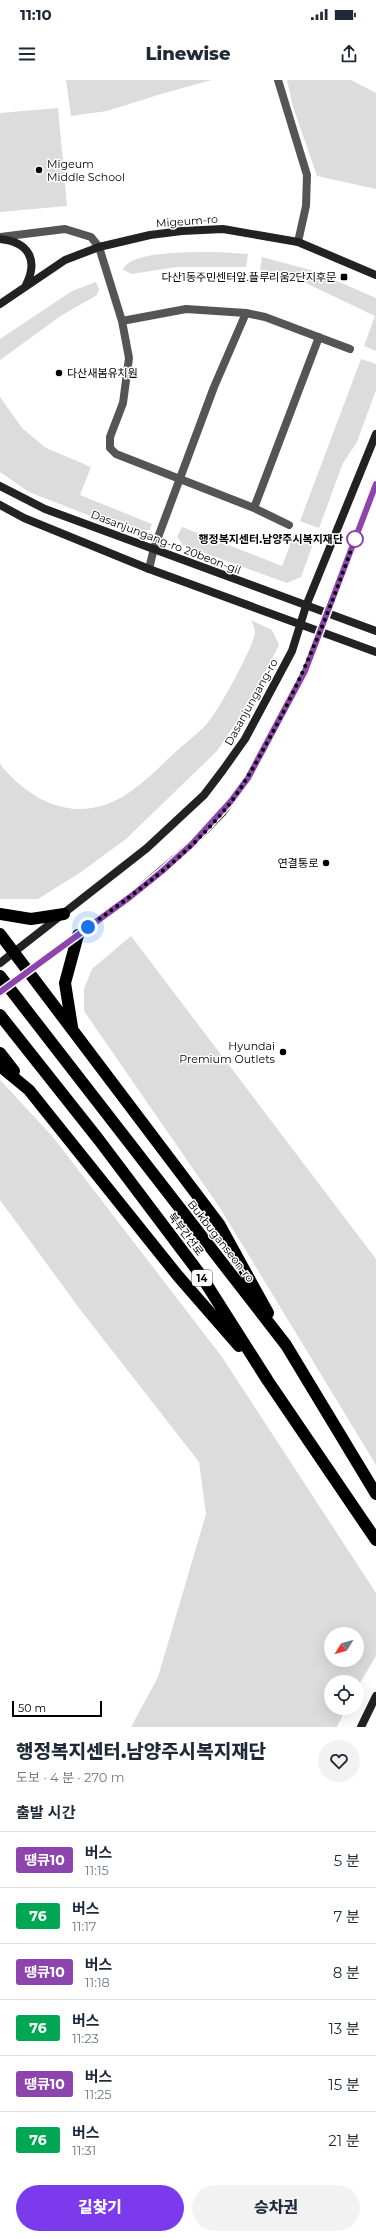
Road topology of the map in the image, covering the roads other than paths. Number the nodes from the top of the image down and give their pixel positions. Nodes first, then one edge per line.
1 (278, 80) edge
2 (0, 238) edge
3 (298, 242) junction
4 (99, 247) junction
5 (376, 275) edge
6 (25, 286) junction
7 (0, 304) edge
8 (246, 313) junction
9 (122, 321) junction
10 (319, 337) junction
11 (350, 349) dead end
12 (376, 434) edge
13 (181, 480) junction
14 (376, 484) edge
15 (0, 486) edge
16 (0, 505) edge
17 (254, 508) junction
18 (289, 525) dead end
19 (154, 548) junction
20 (149, 568) junction
21 (306, 606) junction
22 (327, 614) junction
23 (301, 624) junction
24 (320, 630) junction
25 (376, 631) edge
26 (376, 652) edge
27 (0, 914) edge
28 (64, 914) junction
29 (0, 934) edge
30 (78, 935) junction
31 (14, 952) junction
32 (0, 963) edge
33 (28, 971) junction
34 (0, 976) edge
35 (0, 992) edge
36 (0, 1015) edge
37 (73, 1030) junction
38 (0, 1053) edge
39 (0, 1066) edge
40 (29, 1090) junction
41 (286, 1345) junction
42 (268, 1381) junction
43 (376, 1494) edge
44 (376, 1540) edge
45 (376, 1696) edge
46 (361, 1727) edge

1 - 3 street
2 - 4 street
2 - 6 street
3 - 4 street, Migeum-ro
3 - 5 street, Migeum-ro
4 - 6 street, Migeum-ro
4 - 9 street
6 - 7 street, Migeum-ro
8 - 9 street
8 - 10 street
8 - 13 street
9 - 13 street
10 - 11 street
10 - 17 street
12 - 21 street, Dasanjungang-ro
13 - 17 street
13 - 19 street
14 - 22 street
15 - 19 street, Dasanjungang-ro 20beon-gil
16 - 20 street
17 - 18 street
19 - 20 street
19 - 21 street, Dasanjungang-ro 20beon-gil
20 - 23 street
21 - 22 street, Dasanjungang-ro 20beon-gil
21 - 23 street, Dasanjungang-ro
22 - 24 street
22 - 25 street, Dasanjungang-ro 20beon-gil
23 - 24 street
23 - 28 street, Dasanjungang-ro
24 - 26 street
24 - 30 street
27 - 28 highway
28 - 31 street, Dasanjungang-ro
29 - 31 highway
30 - 33 street
30 - 37 highway
31 - 32 street, Dasanjungang-ro
31 - 33 highway
33 - 35 street
33 - 37 highway
34 - 41 highway, Bukbuganseon-ro / 14
36 - 42 highway, 북부간선로 / 14
37 - 41 highway
38 - 40 highway
39 - 40 highway
40 - 42 highway
41 - 43 highway, Bukbuganseon-ro / 14
42 - 44 highway, 북부간선로 / 14
45 - 46 street

